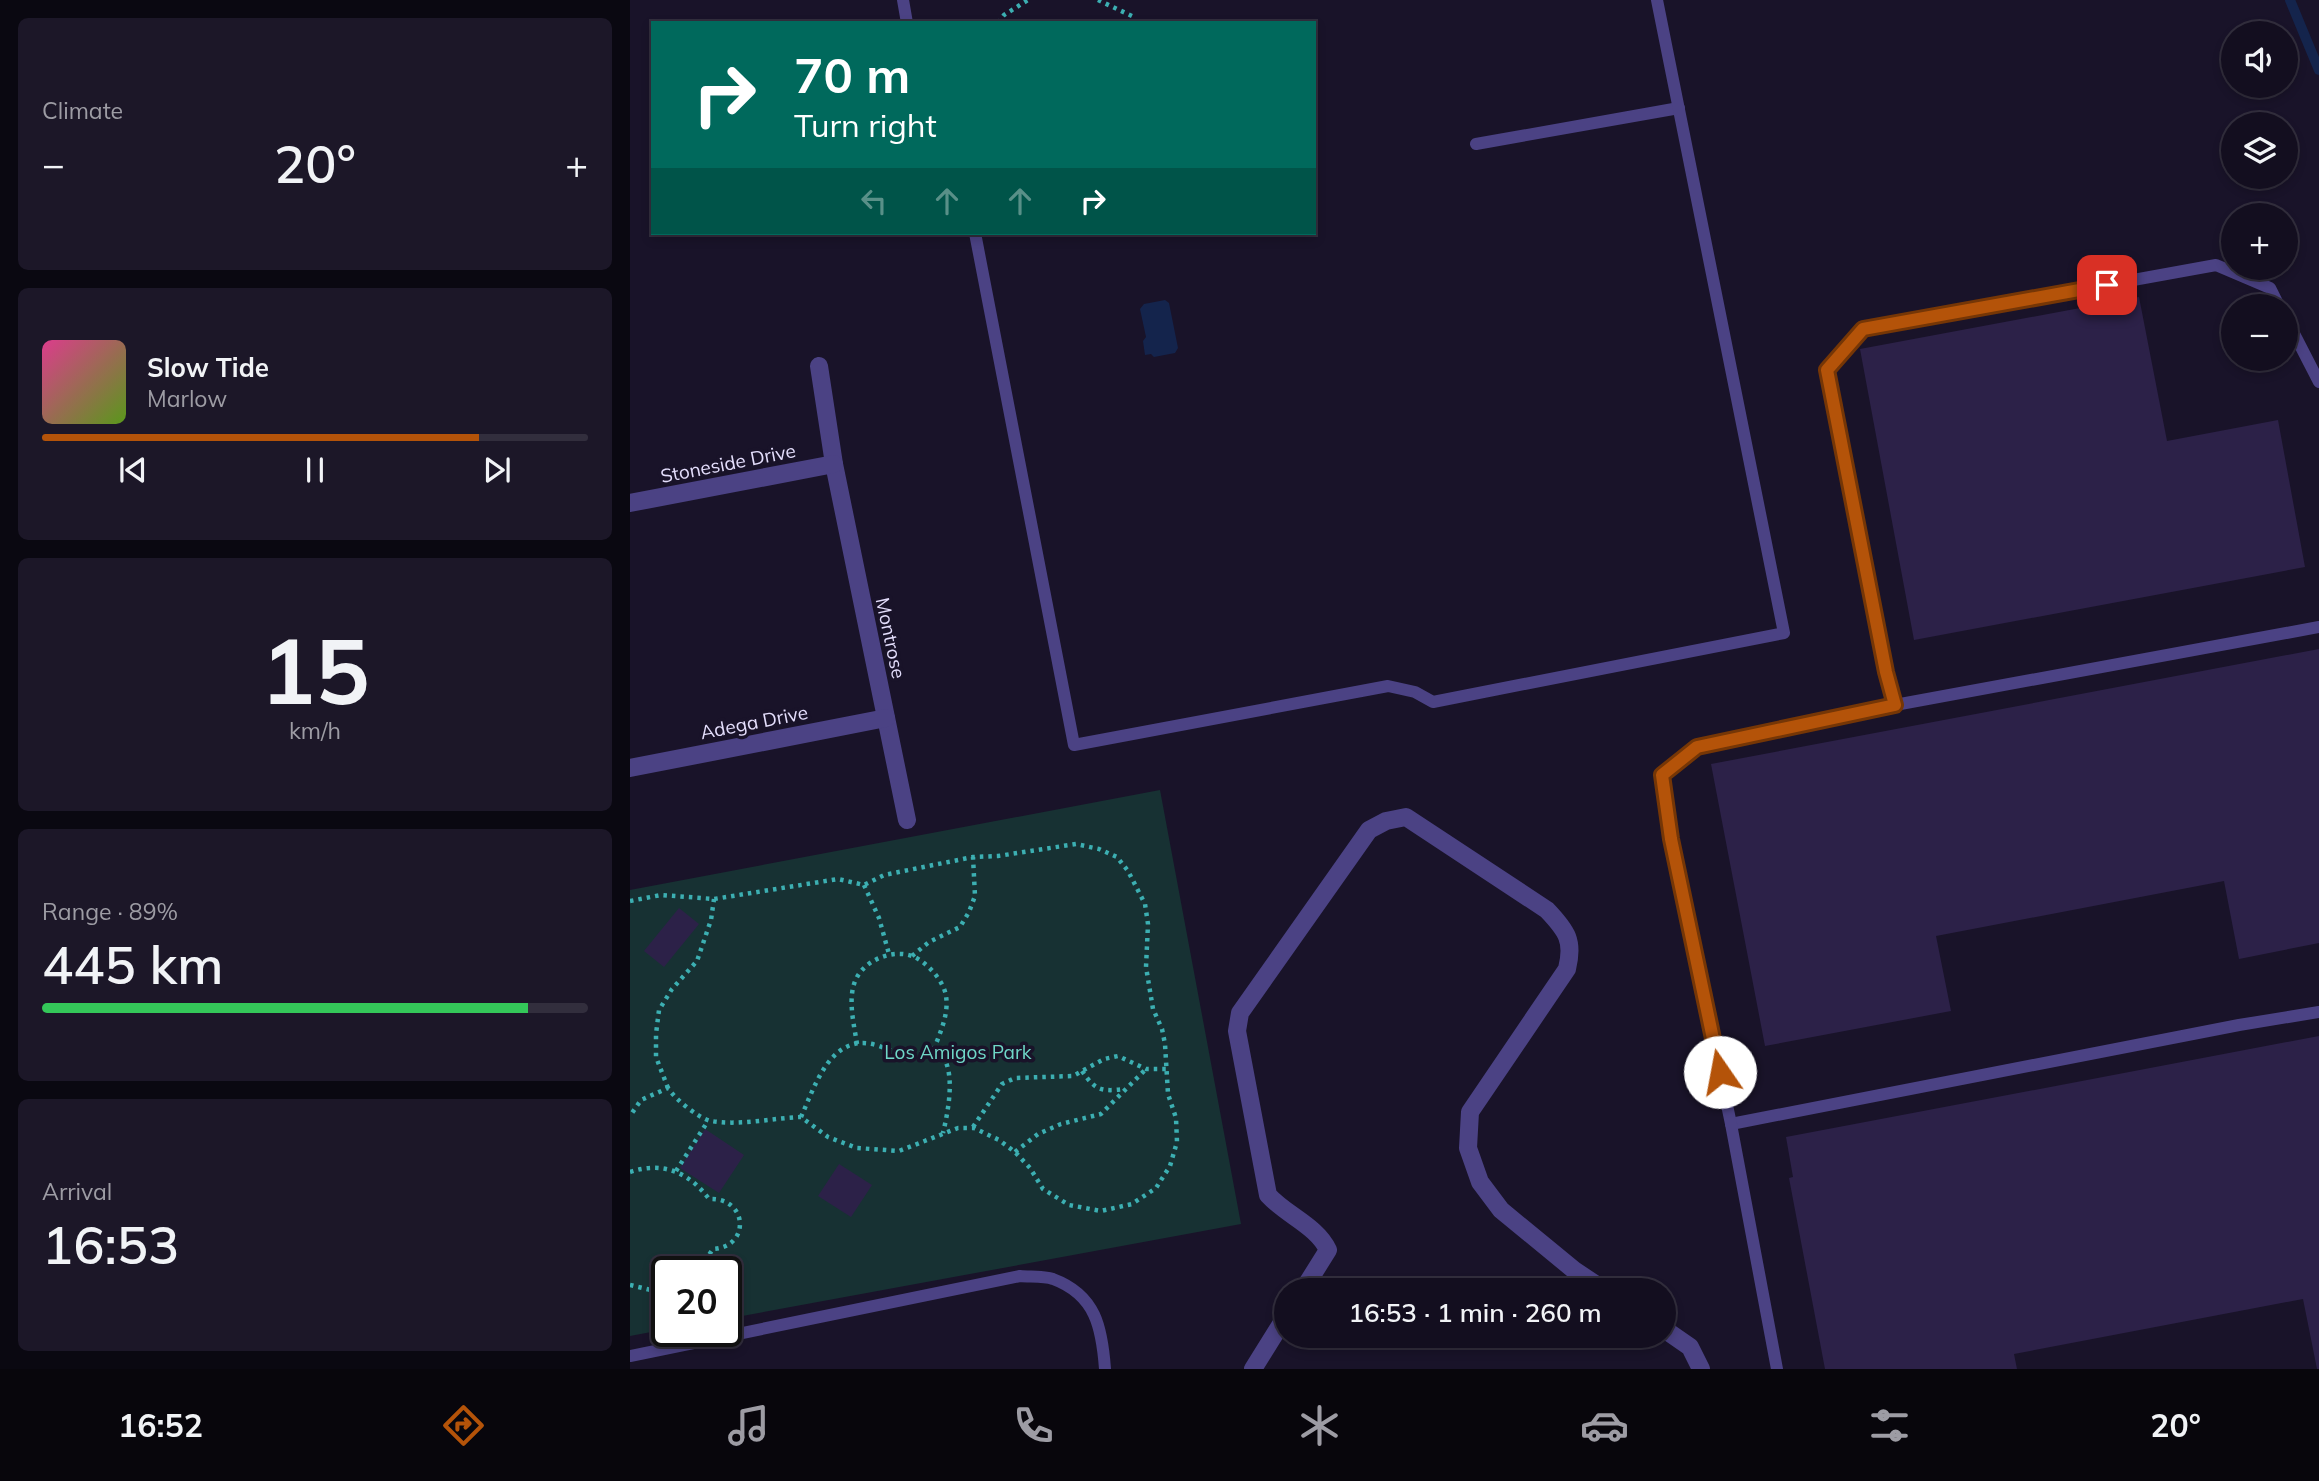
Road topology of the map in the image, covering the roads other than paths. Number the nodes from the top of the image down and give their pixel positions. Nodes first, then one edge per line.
1 (903, 0) edge
2 (1657, 0) edge
3 (907, 21) edge
4 (1679, 108) junction
5 (1476, 144) dead end
6 (975, 235) edge
7 (2273, 294) edge
8 (2298, 341) edge
9 (819, 366) dead end
10 (2319, 382) edge
11 (834, 464) junction
12 (630, 503) edge
13 (2319, 627) edge
14 (1895, 705) junction
15 (886, 719) junction
16 (630, 768) edge
17 (907, 820) dead end
18 (2319, 1012) edge
19 (1731, 1124) junction
20 (1311, 1278) edge
21 (1586, 1278) edge
22 (1274, 1335) edge
23 (1676, 1337) edge
24 (630, 1356) edge
25 (1105, 1369) edge
26 (1253, 1369) edge
27 (1701, 1369) edge
28 (1777, 1369) edge

1 - 3 lane
2 - 4 lane
4 - 5 lane
4 - 6 lane
7 - 14 lane
8 - 10 lane
9 - 11 street, Montrose
11 - 12 street, Stoneside Drive
11 - 15 street, Montrose
13 - 14 lane
14 - 19 lane
15 - 16 street, Adega Drive
15 - 17 street, Montrose
18 - 19 lane
19 - 28 lane
20 - 21 street
22 - 26 street
23 - 27 street
24 - 25 lane

